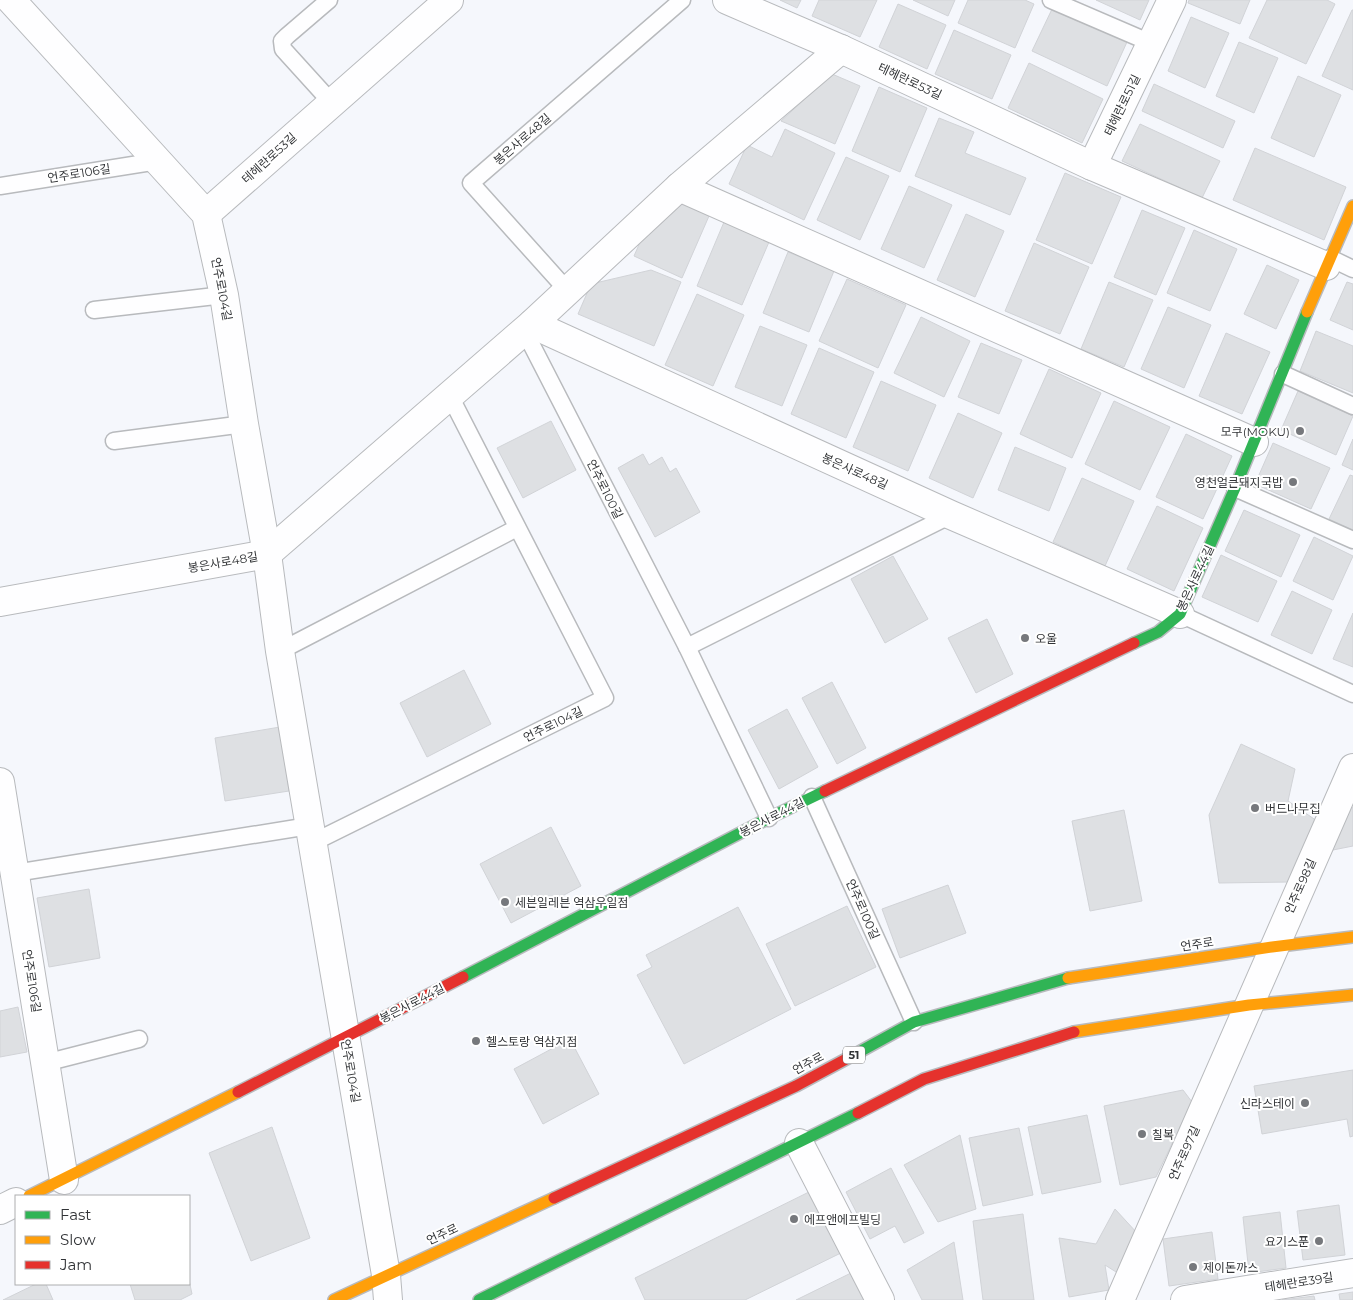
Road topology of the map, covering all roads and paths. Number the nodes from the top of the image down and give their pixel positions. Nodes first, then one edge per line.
1 (11, 0) edge
2 (329, 0) edge
3 (450, 0) edge
4 (682, 0) edge
5 (727, 0) edge
6 (1051, 0) edge
7 (1172, 0) edge
8 (1151, 43) junction
9 (841, 49) junction
10 (332, 103) junction
11 (158, 161) junction
12 (1092, 166) junction
13 (0, 186) edge
14 (679, 187) junction
15 (1353, 206) edge
16 (206, 214) junction
17 (1328, 262) junction
18 (1353, 269) edge
19 (567, 290) junction
20 (224, 295) junction
21 (94, 310) dead end
22 (528, 327) junction
23 (1283, 374) junction
24 (450, 396) junction
25 (1353, 406) edge
26 (244, 424) junction
27 (114, 441) dead end
28 (1254, 442) junction
29 (1235, 488) junction
30 (951, 514) junction
31 (517, 528) junction
32 (1353, 540) edge
33 (267, 554) junction
34 (0, 602) edge
35 (1180, 614) junction
36 (687, 647) junction
37 (280, 651) junction
38 (1353, 694) edge
39 (1353, 768) edge
40 (0, 782) edge
41 (812, 797) junction
42 (770, 818) junction
43 (310, 835) junction
44 (15, 873) junction
45 (1353, 937) edge
46 (1272, 947) junction
47 (1353, 995) edge
48 (1249, 1005) junction
49 (914, 1022) junction
50 (345, 1038) junction
51 (139, 1039) dead end
52 (45, 1063) junction
53 (799, 1143) junction
54 (64, 1180) junction
55 (30, 1195) edge
56 (15, 1202) edge
57 (0, 1210) edge
58 (1353, 1273) edge
59 (387, 1287) edge
60 (334, 1300) edge
61 (479, 1300) edge
62 (880, 1300) edge
63 (1120, 1300) edge
64 (1185, 1300) edge

1 - 11 street, 언주로104길
2 - 10 lane
3 - 10 street, 테헤란로53길
4 - 19 lane, 봉은사로48길
5 - 9 street, 테헤란로53길
6 - 8 lane
7 - 8 street, 테헤란로51길
8 - 12 street, 테헤란로51길
9 - 12 street, 테헤란로53길
9 - 14 street, 봉은사로48길
10 - 16 street, 테헤란로53길
11 - 13 lane, 언주로106길
11 - 16 street, 언주로104길
12 - 17 street
14 - 19 street, 봉은사로48길
14 - 28 street
15 - 17 main road, 봉은사로44길
16 - 20 street, 언주로104길
17 - 18 lane
17 - 23 main road, 봉은사로44길
19 - 22 street, 봉은사로48길
20 - 21 lane
20 - 26 street, 언주로104길
22 - 24 street, 봉은사로48길
22 - 30 street, 봉은사로48길
22 - 36 lane, 언주로100길
23 - 25 lane
23 - 28 main road, 봉은사로44길
24 - 31 lane
24 - 33 street, 봉은사로48길
26 - 27 lane
26 - 33 street, 언주로104길
28 - 29 main road, 봉은사로44길
29 - 32 lane
29 - 35 main road, 봉은사로44길
30 - 35 street, 봉은사로48길
30 - 36 lane
31 - 37 lane
31 - 43 lane, 언주로104길
33 - 34 street, 봉은사로48길
33 - 37 street, 언주로104길
35 - 38 lane
35 - 41 main road, 봉은사로44길
36 - 42 lane, 언주로100길
37 - 43 street, 언주로104길
39 - 46 street, 언주로98길
40 - 44 street, 언주로106길
41 - 42 main road, 봉은사로44길
41 - 49 lane, 언주로100길
42 - 50 main road, 봉은사로44길
43 - 44 lane, 언주로104길
43 - 50 street, 언주로104길
44 - 52 street, 언주로106길
45 - 46 main road, 언주로 / 51
46 - 48 street, 언주로98길
46 - 49 main road, 언주로 / 51
47 - 48 main road
48 - 53 main road
48 - 63 street, 언주로97길
49 - 59 main road, 언주로 / 51
50 - 54 main road, 봉은사로44길
50 - 59 street, 언주로104길
51 - 52 lane
52 - 54 street, 언주로106길
53 - 61 main road
53 - 62 street
54 - 55 main road, 봉은사로44길
56 - 57 street
58 - 64 street, 테헤란로39길
59 - 60 main road, 언주로 / 51

